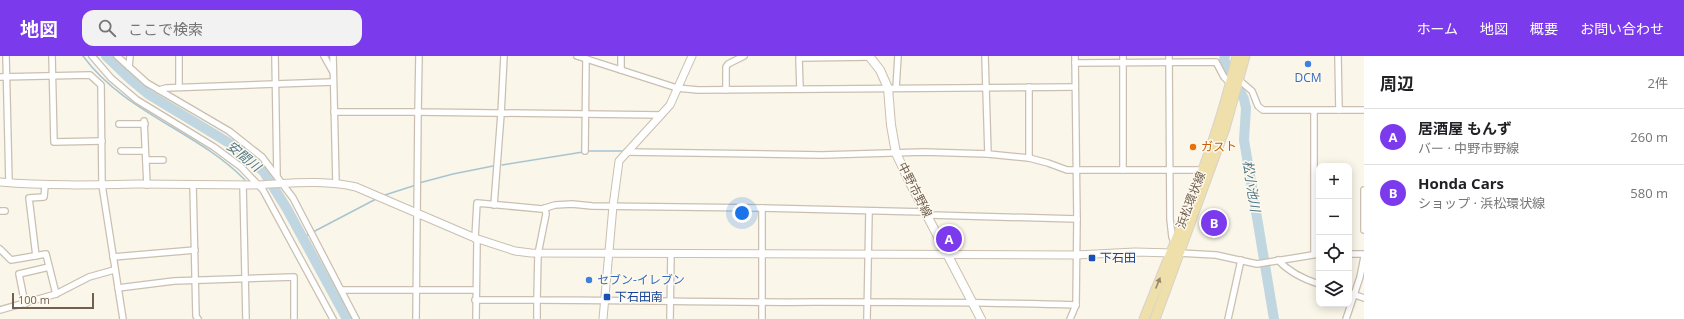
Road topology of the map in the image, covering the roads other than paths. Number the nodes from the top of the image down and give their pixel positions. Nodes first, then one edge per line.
1 (6, 56) edge
2 (52, 56) edge
3 (92, 56) edge
4 (117, 56) edge
5 (130, 56) edge
6 (179, 56) edge
7 (275, 56) edge
8 (324, 56) edge
9 (333, 56) edge
10 (419, 56) edge
11 (504, 56) edge
12 (577, 56) edge
13 (621, 56) edge
14 (692, 56) edge
15 (744, 56) edge
16 (870, 56) edge
17 (898, 56) edge
18 (985, 56) edge
19 (1075, 56) edge
20 (1123, 56) edge
21 (1169, 56) edge
22 (1237, 56) edge
23 (1245, 56) edge
24 (1338, 56) edge
25 (586, 59) junction
26 (1075, 63) junction
27 (1123, 63) junction
28 (1169, 63) junction
29 (129, 67) junction
30 (621, 70) junction
31 (333, 72) junction
32 (52, 75) junction
33 (0, 77) edge
34 (7, 77) junction
35 (333, 82) junction
36 (1235, 82) junction
37 (276, 85) junction
38 (179, 87) junction
39 (986, 87) junction
40 (1030, 87) junction
41 (1075, 87) junction
42 (677, 88) junction
43 (892, 88) junction
44 (800, 89) junction
45 (159, 90) junction
46 (726, 90) junction
47 (1339, 110) junction
48 (1364, 110) edge
49 (1314, 111) junction
50 (334, 112) junction
51 (418, 112) junction
52 (502, 114) junction
53 (584, 114) junction
54 (661, 115) junction
55 (119, 124) dead end
56 (102, 141) junction
57 (121, 151) dead end
58 (145, 151) junction
59 (585, 151) dead end
60 (627, 152) junction
61 (896, 153) junction
62 (988, 154) junction
63 (1029, 158) junction
64 (146, 160) junction
65 (164, 160) dead end
66 (1076, 170) junction
67 (1123, 170) junction
68 (1170, 170) junction
69 (1202, 170) junction
70 (0, 182) edge
71 (8, 183) junction
72 (336, 183) junction
73 (147, 184) junction
74 (193, 184) junction
75 (282, 184) junction
76 (102, 185) junction
77 (243, 185) junction
78 (257, 185) junction
79 (45, 186) junction
80 (1364, 190) edge
81 (494, 205) junction
82 (612, 206) junction
83 (545, 208) junction
84 (762, 208) junction
85 (417, 212) junction
86 (870, 212) junction
87 (925, 212) junction
88 (1077, 220) junction
89 (1364, 230) edge
90 (1317, 235) edge
91 (475, 238) junction
92 (1174, 242) junction
93 (0, 249) edge
94 (195, 250) junction
95 (608, 253) junction
96 (671, 253) junction
97 (1174, 253) junction
98 (538, 254) junction
99 (763, 254) junction
100 (868, 254) junction
101 (948, 254) junction
102 (1316, 254) edge
103 (1352, 254) edge
104 (1076, 255) junction
105 (1364, 255) edge
106 (36, 256) junction
107 (113, 257) junction
108 (1241, 260) junction
109 (1278, 260) junction
110 (49, 267) junction
111 (114, 270) junction
112 (245, 279) junction
113 (196, 280) junction
114 (1316, 283) edge
115 (118, 288) junction
116 (342, 290) junction
117 (416, 290) junction
118 (476, 290) junction
119 (56, 294) junction
120 (1352, 294) edge
121 (1364, 298) edge
122 (475, 300) junction
123 (537, 300) junction
124 (604, 300) junction
125 (670, 301) junction
126 (762, 301) junction
127 (868, 301) junction
128 (973, 303) junction
129 (25, 304) junction
130 (1076, 305) junction
131 (1349, 307) edge
132 (0, 310) edge
133 (122, 319) edge
134 (198, 319) edge
135 (246, 319) edge
136 (294, 319) edge
137 (333, 319) edge
138 (356, 319) edge
139 (416, 319) edge
140 (476, 319) edge
141 (537, 319) edge
142 (603, 319) edge
143 (670, 319) edge
144 (762, 319) edge
145 (867, 319) edge
146 (981, 319) edge
147 (1070, 319) edge
148 (1144, 319) edge
149 (1155, 319) edge
150 (1228, 319) edge
151 (1346, 319) edge

1 - 34 street
2 - 32 street
3 - 78 street
4 - 29 street
5 - 29 street
6 - 38 street
7 - 37 street
8 - 31 street
9 - 31 street
10 - 51 street
11 - 52 street
12 - 25 street
13 - 30 street
14 - 42 street
15 - 46 street
16 - 43 main road, 中野市野線
16 - 44 street
17 - 43 street
18 - 39 street
19 - 26 street
20 - 27 street
21 - 28 street
22 - 36 main road, 浜松環状線
23 - 36 main road, 浜松環状線
24 - 47 street
25 - 30 street
25 - 53 street
26 - 27 street
26 - 41 street
27 - 28 street
27 - 67 street
28 - 36 street
28 - 68 street
29 - 45 street
30 - 42 street
31 - 35 street
32 - 34 street
32 - 56 street
32 - 56 street
33 - 34 street
34 - 71 street
35 - 37 street
35 - 50 street
36 - 49 street
36 - 69 main road, 浜松環状線
36 - 97 main road, 浜松環状線
37 - 38 street
37 - 75 street
38 - 45 street
39 - 40 street
39 - 43 street
39 - 62 street
40 - 41 street
40 - 63 street
41 - 66 street
42 - 46 street
42 - 54 street
43 - 44 street
43 - 61 main road, 中野市野線
44 - 46 street
45 - 75 street
47 - 48 street
47 - 49 street
49 - 90 street
50 - 51 street
50 - 72 street
51 - 52 street
51 - 85 street
52 - 53 street
52 - 81 street
53 - 54 street
53 - 59 street
54 - 60 street
55 - 58 street
56 - 76 street
57 - 58 street
58 - 64 street
60 - 61 street
60 - 82 street
61 - 62 street
61 - 87 main road, 中野市野線
62 - 63 street
63 - 66 street
64 - 65 street
64 - 73 street
66 - 67 street
66 - 88 street
67 - 68 street
68 - 69 street
68 - 92 street
69 - 92 main road, 浜松環状線
70 - 71 street
71 - 79 street
72 - 75 street
72 - 85 street
73 - 74 street
73 - 76 street
74 - 77 street
74 - 94 street
75 - 78 street
75 - 116 street
76 - 79 street
76 - 107 street
77 - 78 street
77 - 112 street
78 - 137 street
79 - 106 street
80 - 89 street
81 - 83 street
81 - 91 street
82 - 83 street
82 - 84 street
82 - 95 street
83 - 98 street
84 - 86 street
84 - 99 street
85 - 91 street
85 - 117 street
86 - 87 street
86 - 100 street
87 - 88 street
87 - 101 main road, 中野市野線
88 - 104 street
91 - 98 street
91 - 118 street
92 - 97 main road, 浜松環状線
93 - 106 street
94 - 107 street
94 - 113 street
95 - 96 street
95 - 98 street
95 - 124 street
96 - 99 street
96 - 125 street
97 - 104 street
97 - 108 street
148 -> 97 main road, 浜松環状線
97 - 149 main road, 浜松環状線
98 - 123 street
99 - 100 street
99 - 126 street
100 - 101 street
100 - 127 street
101 - 104 street
101 - 128 main road, 中野市野線
102 - 109 street
103 - 105 street
104 - 130 street
105 - 120 street
106 - 110 street
107 - 111 street
108 - 109 street
108 - 150 street
109 - 114 street
110 - 119 street
110 - 129 street
111 - 115 street
111 - 119 street
112 - 113 street
112 - 135 street
112 - 136 street
113 - 115 street
113 - 134 street
115 - 133 street
116 - 117 street
116 - 138 street
117 - 118 street
117 - 139 street
118 - 122 street
119 - 129 street
120 - 121 street
122 - 123 street
122 - 140 street
123 - 124 street
123 - 141 street
124 - 125 street
124 - 142 street
125 - 126 street
125 - 143 street
126 - 127 street
126 - 144 street
127 - 128 street
127 - 145 street
128 - 130 street
128 - 146 main road, 中野市野線
129 - 132 street
130 - 147 street
131 - 151 street

